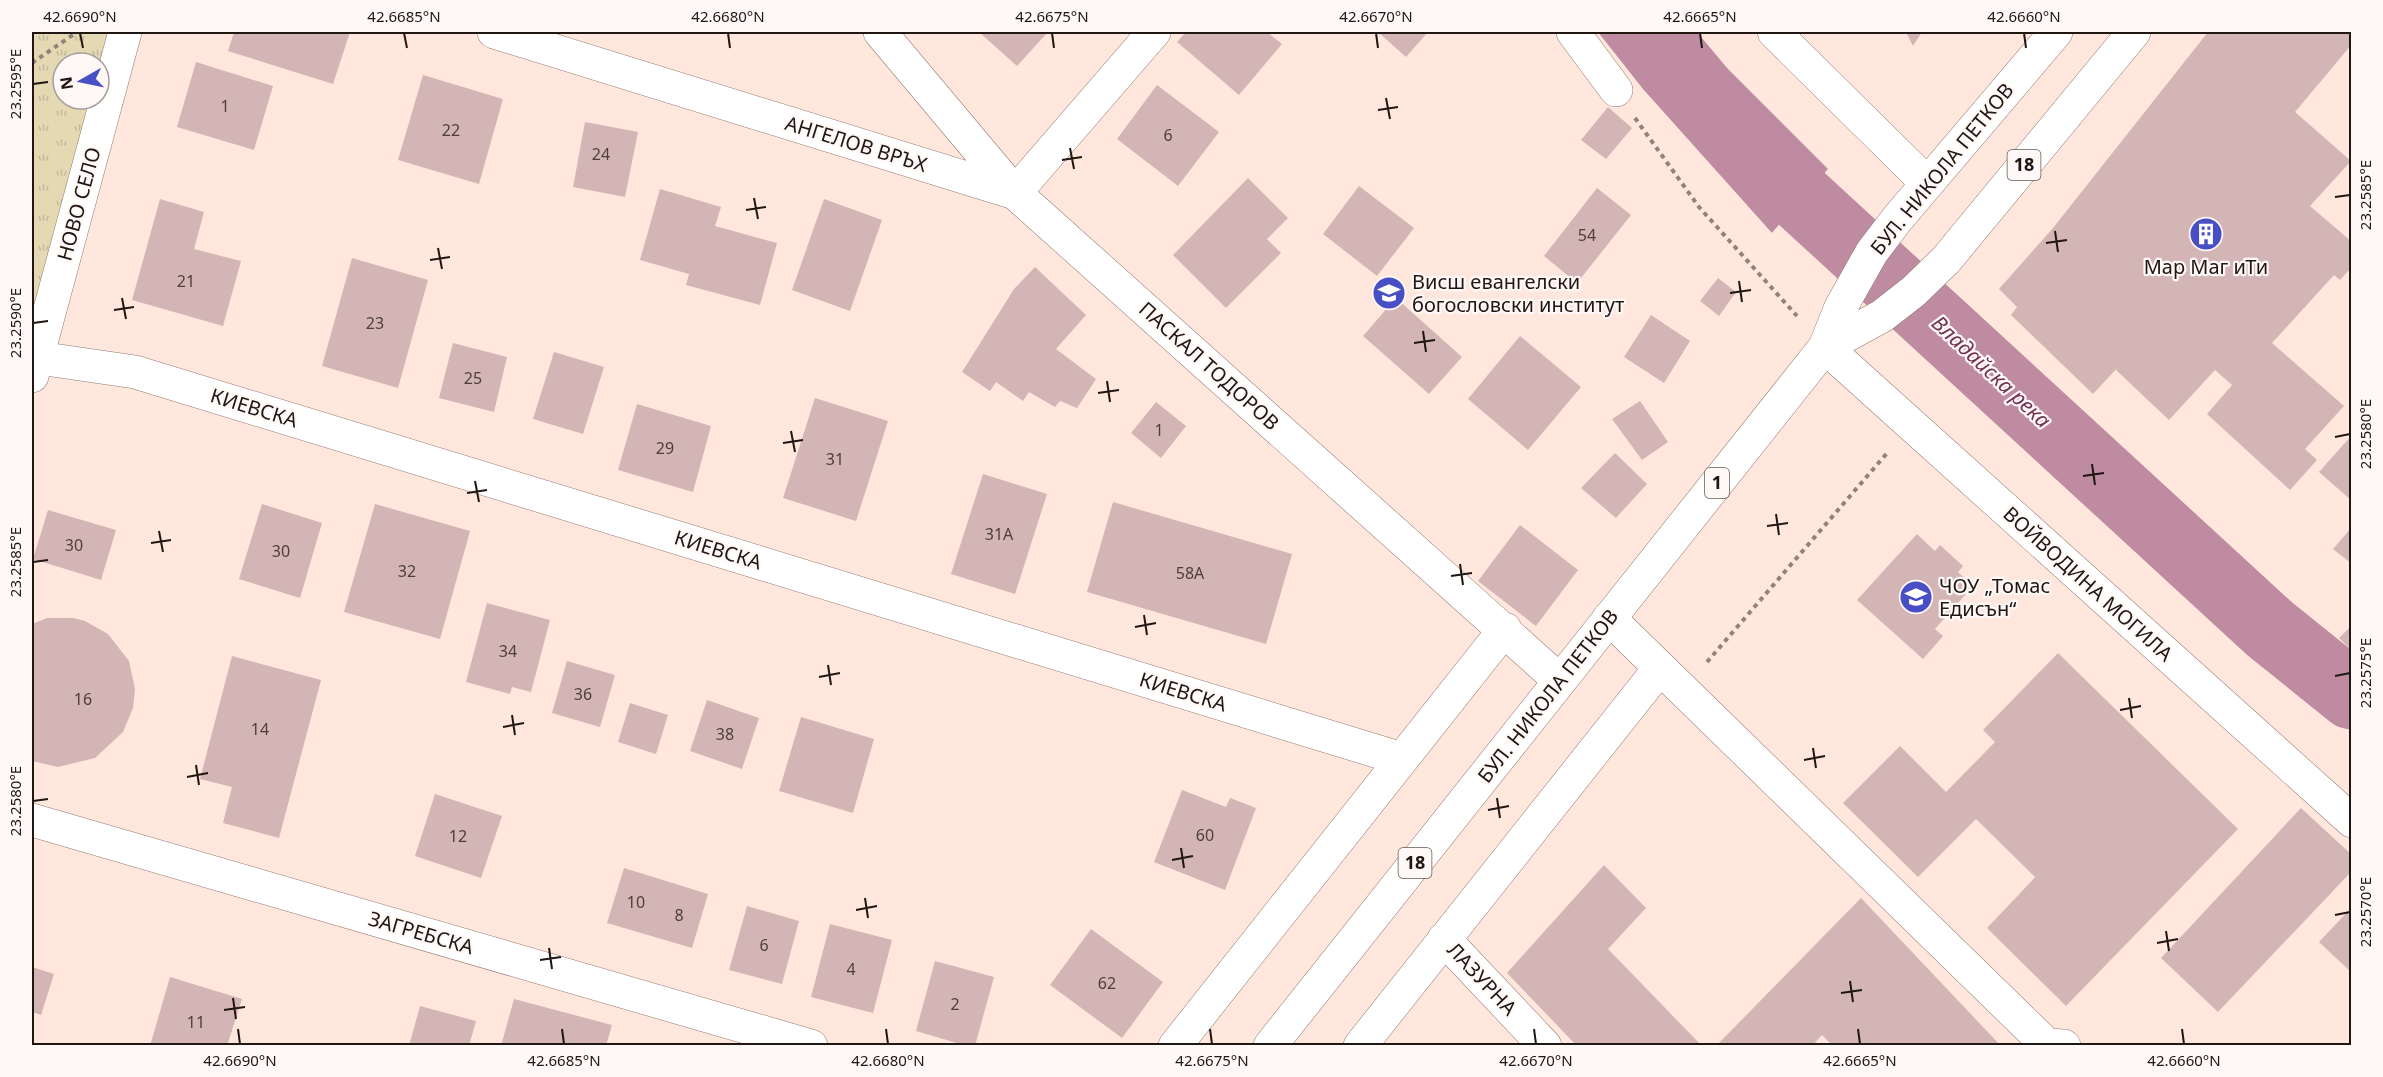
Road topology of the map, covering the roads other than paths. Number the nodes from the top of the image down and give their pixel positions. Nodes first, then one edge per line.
1 (125, 32) edge
2 (494, 32) edge
3 (880, 32) edge
4 (1154, 32) edge
5 (1573, 32) edge
6 (1774, 32) edge
7 (2056, 32) edge
8 (2134, 32) edge
9 (1616, 90) road end
10 (1927, 183) junction
11 (1015, 193) junction
12 (1852, 317) junction
13 (1825, 347) junction
14 (33, 364) edge
15 (1609, 618) junction
16 (1505, 629) junction
17 (1671, 679) junction
18 (1559, 680) junction
19 (1402, 759) junction
20 (32, 820) edge
21 (2352, 821) edge
22 (1444, 939) junction
23 (811, 1046) edge
24 (1175, 1046) edge
25 (1270, 1046) edge
26 (1360, 1046) edge
27 (1545, 1046) edge
28 (2064, 1046) edge

1 - 14 main road, НОВО СЕЛО
2 - 11 main road, АНГЕЛОВ ВРЪХ
3 - 11 main road, ПАСКАЛ ТОДОРОВ
4 - 11 main road
5 - 9 main road
6 - 10 main road
7 - 10 main road, БУЛ. НИКОЛА ПЕТКОВ
8 - 12 main road, 18
10 - 12 main road, БУЛ. НИКОЛА ПЕТКОВ
11 - 16 main road, ПАСКАЛ ТОДОРОВ
12 - 13 main road, БУЛ. НИКОЛА ПЕТКОВ
13 - 15 main road, БУЛ. НИКОЛА ПЕТКОВ / 1
13 - 21 main road, ВОЙВОДИНА МОГИЛА
14 - 19 main road, КИЕВСКА
15 - 17 main road
15 - 18 main road, БУЛ. НИКОЛА ПЕТКОВ / 18
16 - 18 main road, ПАСКАЛ ТОДОРОВ
16 - 19 main road
17 - 22 main road
17 - 28 main road
18 - 25 main road, БУЛ. НИКОЛА ПЕТКОВ / 18
19 - 24 main road
20 - 23 main road, ЗАГРЕБСКА
22 - 26 main road
22 - 27 main road, ЛАЗУРНА

